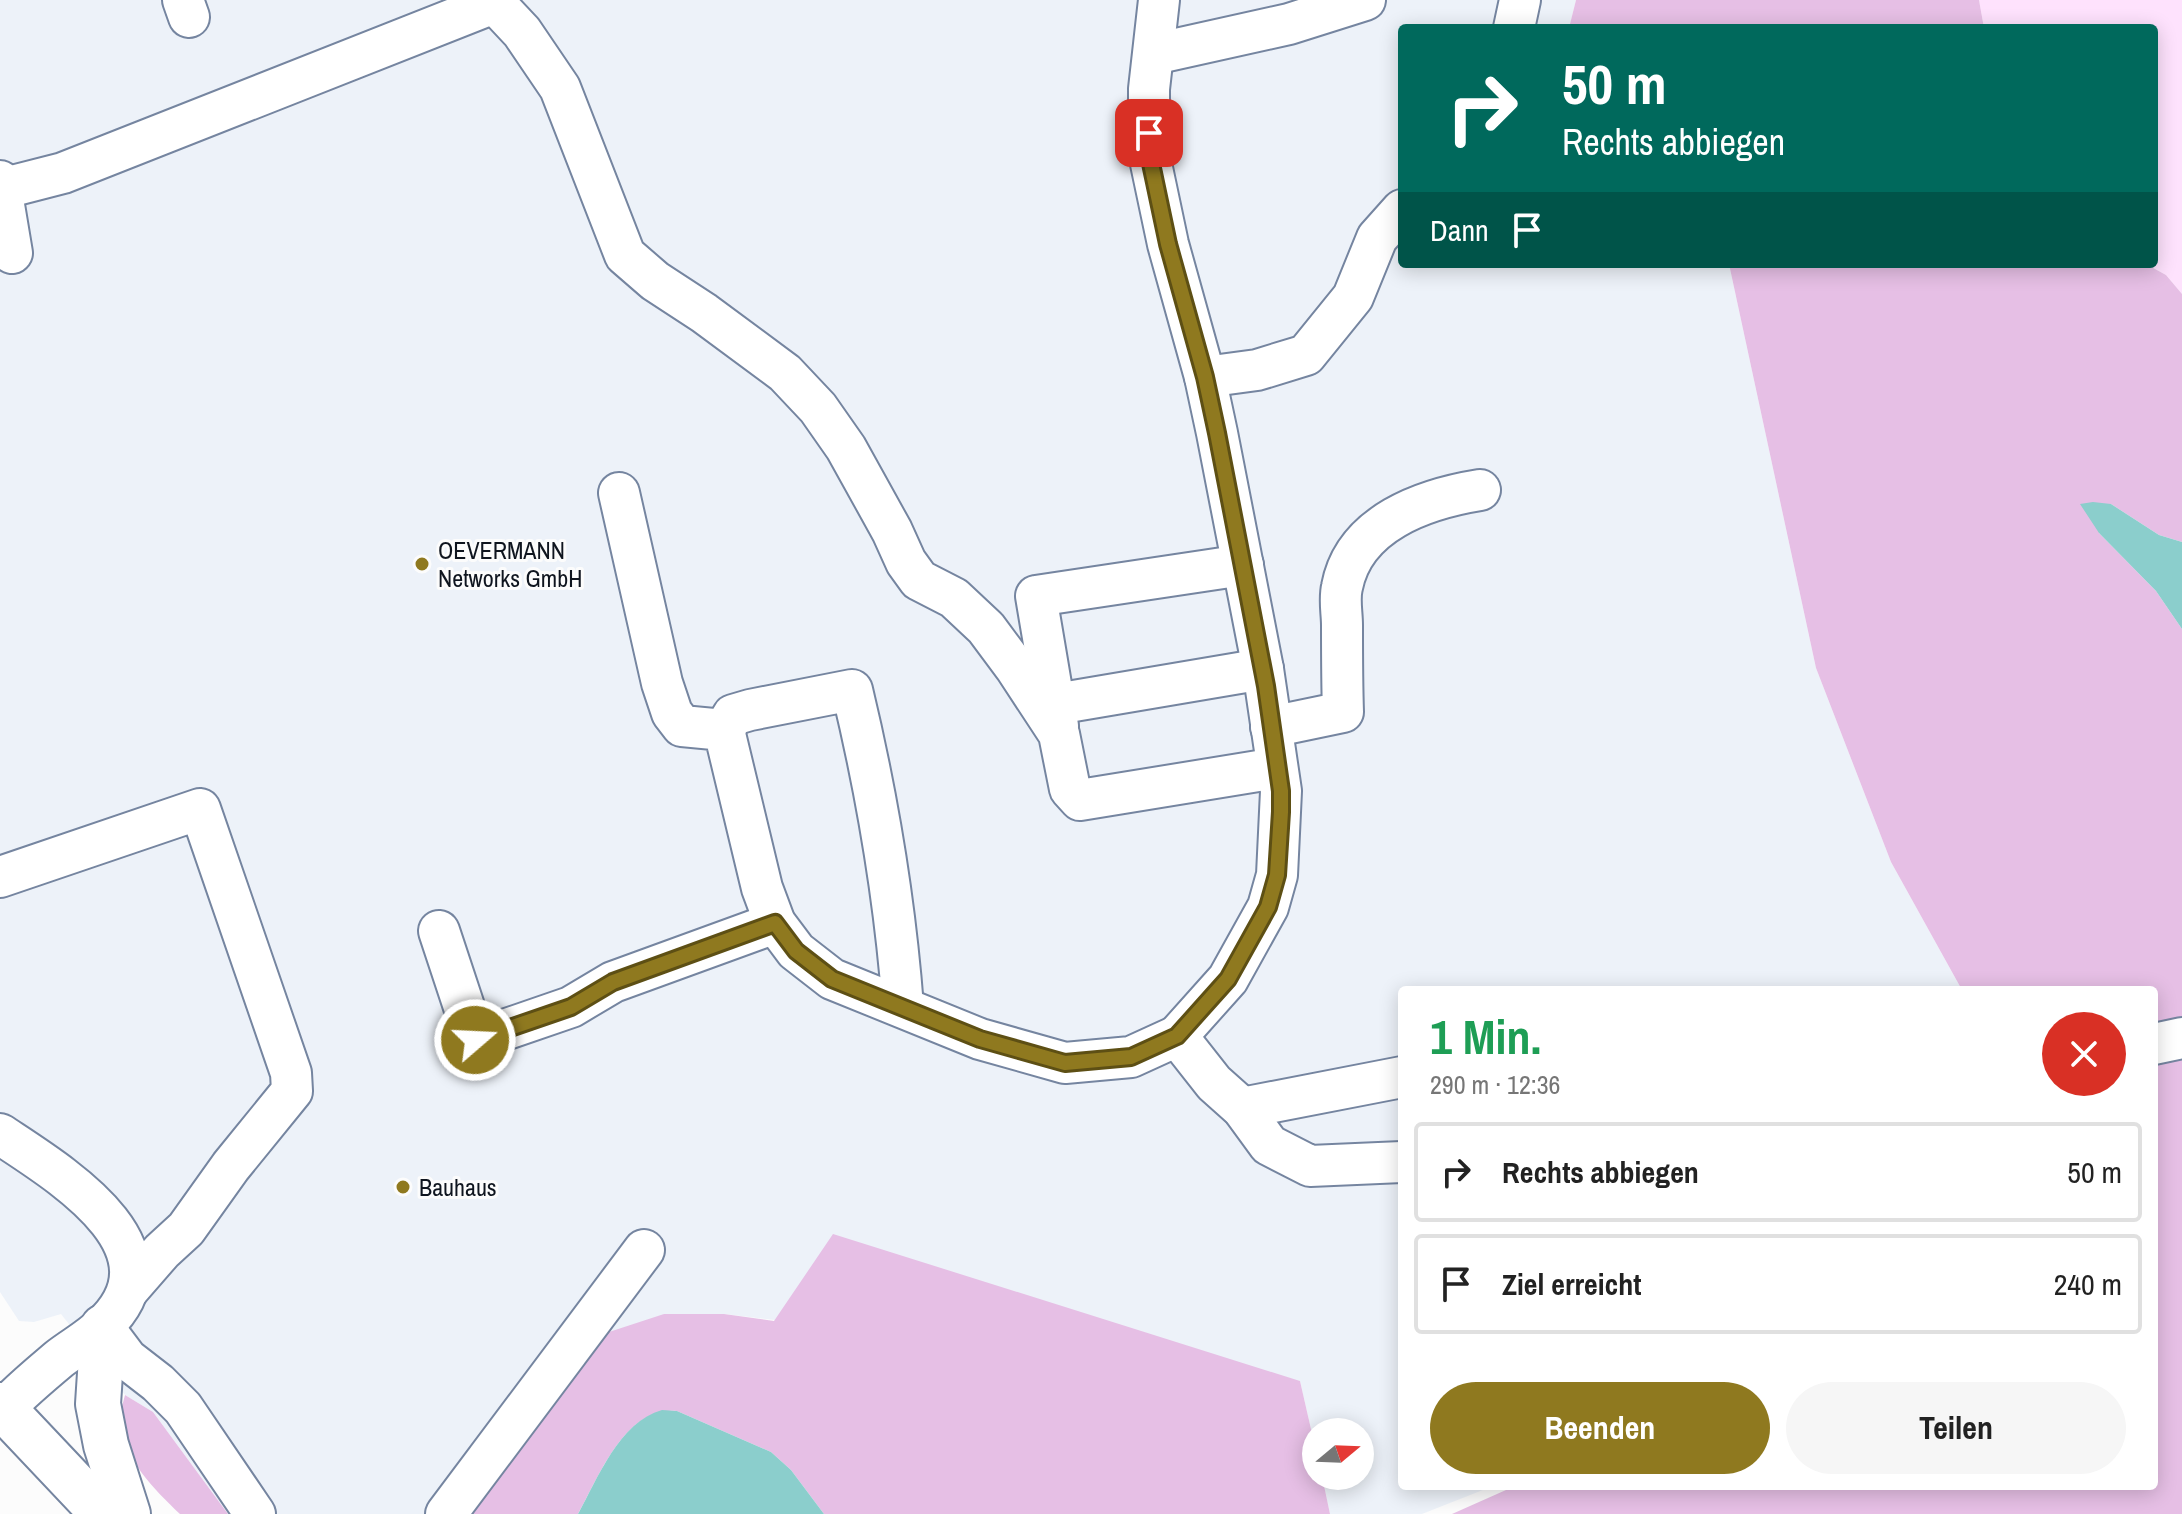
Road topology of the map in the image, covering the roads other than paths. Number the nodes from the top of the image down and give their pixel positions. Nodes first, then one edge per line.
1 (1159, 0) edge
2 (1365, 0) edge
3 (1520, 0) edge
4 (493, 2) edge
5 (1515, 24) edge
6 (1154, 54) junction
7 (83, 195) dead end
8 (4, 211) edge
9 (1398, 214) edge
10 (1205, 377) junction
11 (1480, 490) dead end
12 (619, 493) dead end
13 (1243, 565) junction
14 (1263, 669) junction
15 (1058, 719) junction
16 (1271, 727) junction
17 (724, 730) junction
18 (1277, 768) junction
19 (0, 877) edge
20 (775, 923) junction
21 (439, 931) dead end
22 (903, 1007) junction
23 (1177, 1036) junction
24 (2182, 1038) edge
25 (2158, 1043) edge
26 (1398, 1078) edge
27 (1242, 1108) junction
28 (0, 1134) edge
29 (1398, 1162) edge
30 (644, 1250) dead end
31 (128, 1290) junction
32 (103, 1327) junction
33 (1, 1409) edge
34 (103, 1514) edge
35 (128, 1514) edge
36 (255, 1514) edge
37 (446, 1514) edge

1 - 6 street
2 - 6 street
3 - 5 street
4 - 8 street
4 - 15 street
6 - 10 street
7 - 8 street
9 - 10 street
10 - 13 street
11 - 16 street
12 - 17 street
13 - 14 street
13 - 15 street
14 - 15 street
14 - 16 street
15 - 18 street
16 - 18 street
17 - 20 street
17 - 22 street
18 - 23 street
19 - 31 street
20 - 21 street
20 - 22 street
22 - 23 street
23 - 27 street
24 - 25 street
26 - 27 street
27 - 29 street
28 - 31 street
30 - 37 street
31 - 32 street
32 - 33 street
32 - 35 main road
32 - 36 street
33 - 34 main road

